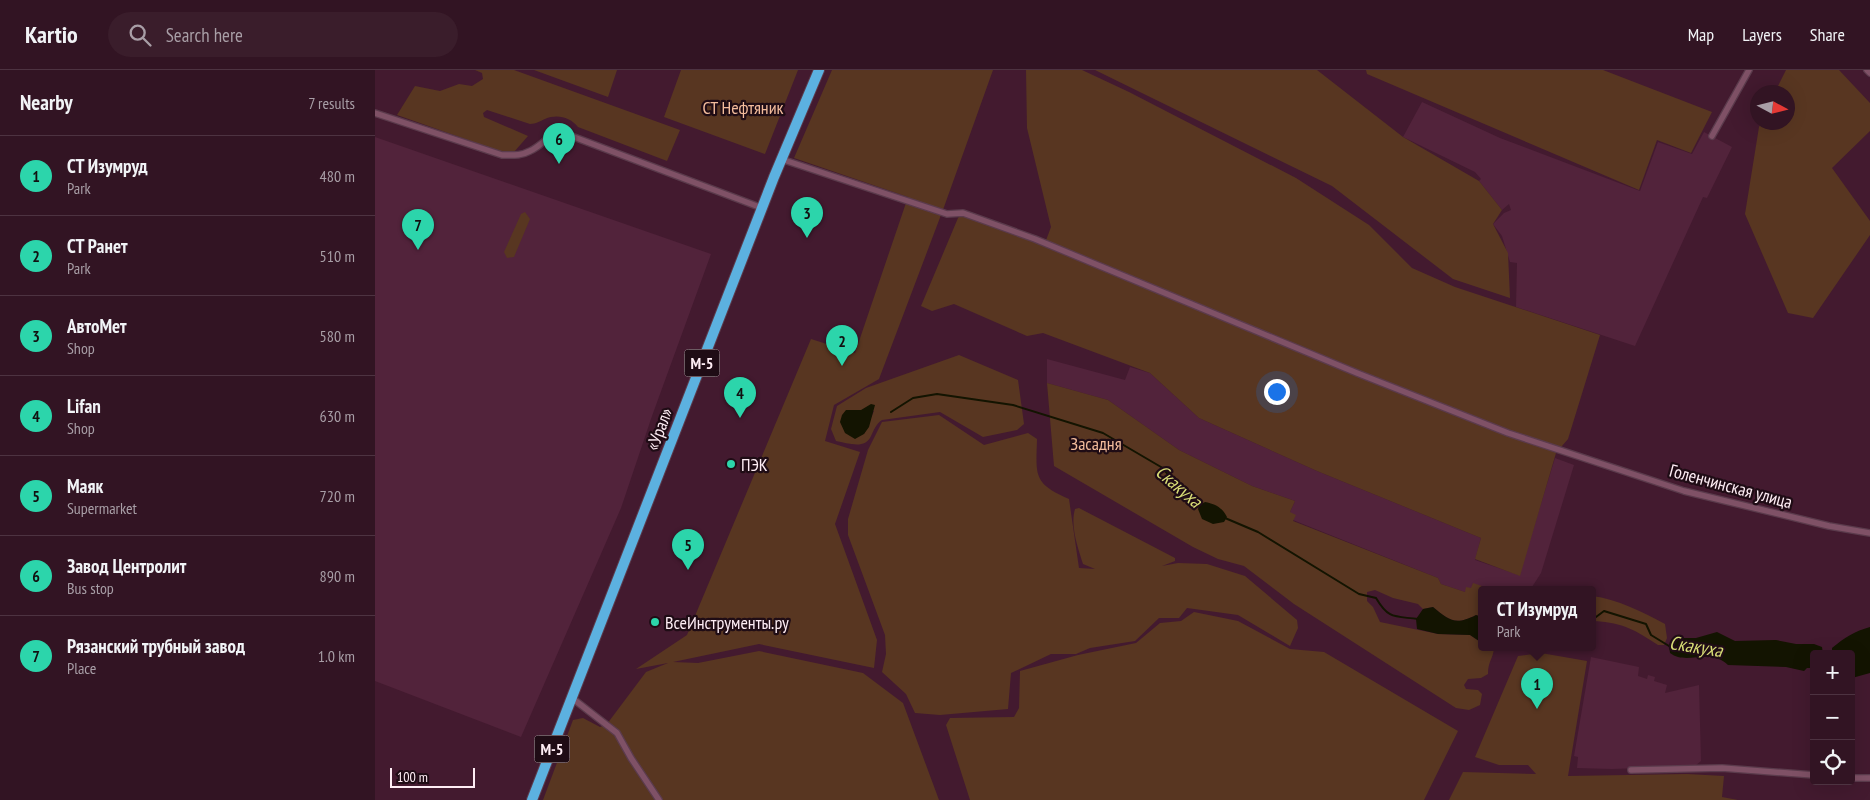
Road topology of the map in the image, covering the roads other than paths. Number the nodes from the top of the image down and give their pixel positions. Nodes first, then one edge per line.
1 (819, 70) edge
2 (1749, 70) edge
3 (1867, 70) edge
4 (1870, 73) edge
5 (375, 113) edge
6 (1712, 136) dead end
7 (781, 159) junction
8 (762, 208) junction
9 (1870, 533) edge
10 (571, 698) junction
11 (1631, 770) dead end
12 (1810, 775) edge
13 (1855, 778) edge
14 (1870, 778) edge
15 (532, 800) edge
16 (659, 800) edge

1 - 7 highway, «Урал» / М-5
2 - 6 street
3 - 4 street
5 - 8 street
7 - 8 highway, «Урал» / М-5
7 - 9 street, Голенчинская улица
8 - 10 highway, «Урал» / М-5
10 - 15 highway, «Урал» / М-5
10 - 16 street
11 - 12 street
13 - 14 street

